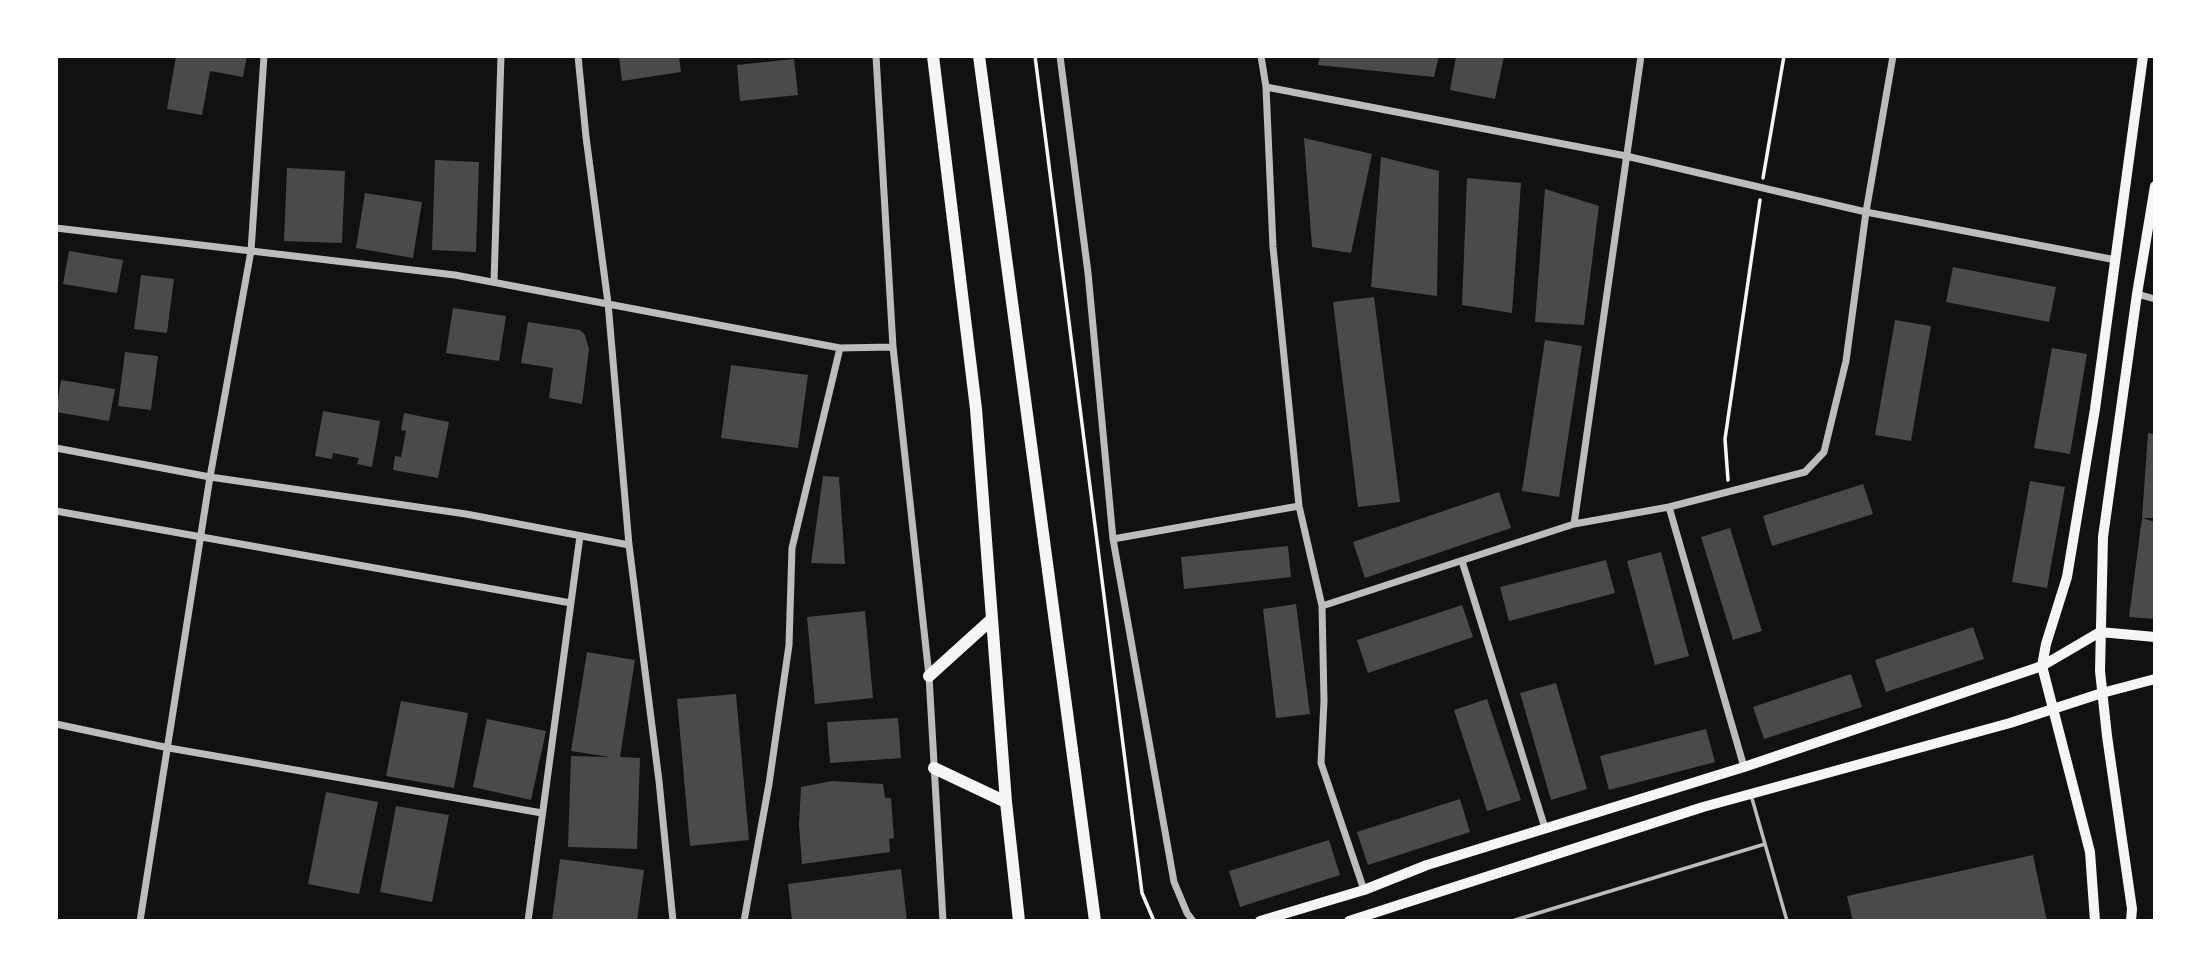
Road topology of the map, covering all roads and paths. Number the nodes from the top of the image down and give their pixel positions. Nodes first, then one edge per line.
1 (264, 56) edge
2 (500, 56) edge
3 (578, 56) edge
4 (876, 56) edge
5 (933, 56) edge
6 (979, 56) edge
7 (1035, 56) edge
8 (1060, 56) edge
9 (1261, 56) edge
10 (1641, 56) edge
11 (1783, 56) edge
12 (1893, 56) edge
13 (2143, 56) edge
14 (1266, 87) junction
15 (1626, 156) junction
16 (2155, 186) edge
17 (1762, 188) junction
18 (1866, 212) junction
19 (56, 228) edge
20 (251, 251) junction
21 (2116, 260) junction
22 (494, 282) junction
23 (2137, 294) junction
24 (2155, 299) edge
25 (608, 303) junction
26 (893, 347) junction
27 (840, 348) junction
28 (56, 448) edge
29 (210, 477) junction
30 (1729, 491) junction
31 (1299, 506) junction
32 (1669, 507) junction
33 (56, 511) edge
34 (1574, 524) junction
35 (580, 536) junction
36 (201, 537) junction
37 (1114, 540) junction
38 (628, 545) junction
39 (1462, 561) junction
40 (571, 603) junction
41 (1322, 606) junction
42 (992, 619) junction
43 (2100, 632) junction
44 (2155, 637) edge
45 (2042, 666) junction
46 (929, 676) junction
47 (2155, 680) edge
48 (2102, 693) junction
49 (2052, 709) junction
50 (56, 724) edge
51 (169, 748) junction
52 (1744, 767) junction
53 (934, 768) junction
54 (1750, 794) junction
55 (1006, 802) junction
56 (542, 813) junction
57 (1545, 828) junction
58 (1765, 845) junction
59 (1364, 890) junction
60 (140, 921) edge
61 (528, 921) edge
62 (673, 921) edge
63 (744, 921) edge
64 (943, 921) edge
65 (1018, 921) edge
66 (1095, 921) edge
67 (1154, 921) edge
68 (1194, 921) edge
69 (1260, 921) edge
70 (1349, 921) edge
71 (1511, 921) edge
72 (1787, 921) edge
73 (2095, 921) edge
74 (2131, 921) edge

1 - 20 street
2 - 22 street
3 - 25 street
4 - 26 street
5 - 42 highway
6 - 66 highway
7 - 67 path
8 - 37 street
9 - 14 street
10 - 15 street
11 - 17 path
12 - 18 street
13 - 21 main road
14 - 15 street
14 - 31 street
15 - 17 street
15 - 34 street
16 - 23 main road
17 - 18 street
17 - 30 path
18 - 21 street
18 - 30 street
19 - 20 street
20 - 22 street
20 - 29 street
21 - 45 main road
22 - 25 street
23 - 24 street
23 - 43 main road
25 - 27 street
25 - 38 street
26 - 27 street
26 - 46 street
27 - 63 street
28 - 29 street
29 - 35 street
29 - 36 street
30 - 32 street
31 - 37 street
31 - 41 street
32 - 34 street
32 - 52 street
33 - 36 street
34 - 39 street
35 - 38 street
35 - 40 street
36 - 40 street
36 - 51 street
37 - 68 street
38 - 62 street
39 - 41 street
39 - 57 street
40 - 56 street
41 - 59 street
42 - 46 highway
42 - 55 highway
43 - 44 main road
43 - 45 main road
43 - 48 main road
45 - 49 main road
45 - 52 main road
46 - 53 street
47 - 48 main road
48 - 49 main road
48 - 74 main road
49 - 54 main road
49 - 73 main road
50 - 51 street
51 - 56 street
51 - 60 street
52 - 57 main road
53 - 55 highway
53 - 64 street
54 - 58 lane
54 - 70 main road
55 - 65 highway
56 - 61 street
57 - 59 main road
58 - 71 lane
58 - 72 lane
59 - 69 main road

